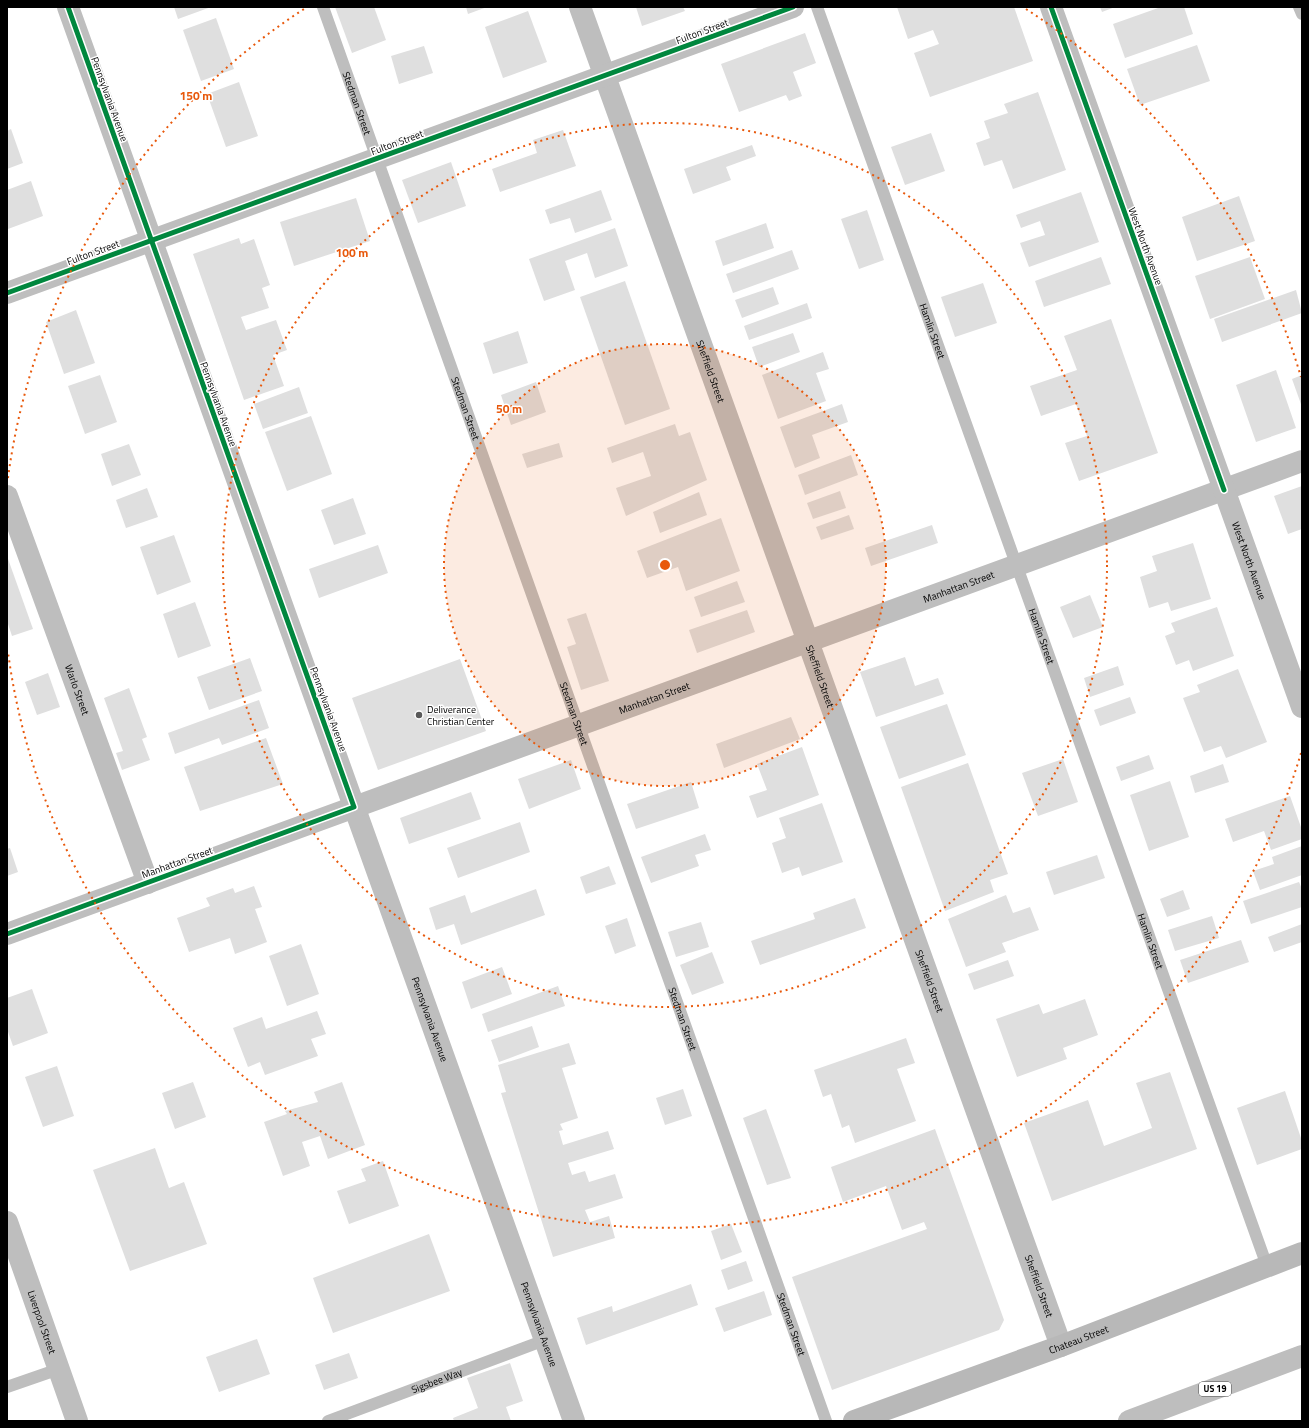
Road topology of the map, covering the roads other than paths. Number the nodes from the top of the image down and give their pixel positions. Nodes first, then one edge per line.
1 (68, 7) edge
2 (323, 7) edge
3 (580, 7) edge
4 (793, 7) edge
5 (817, 7) edge
6 (1052, 7) edge
7 (1299, 7) edge
8 (1302, 14) edge
9 (605, 76) junction
10 (377, 159) junction
11 (151, 240) junction
12 (7, 293) edge
13 (1302, 461) edge
14 (1224, 490) junction
15 (7, 496) edge
16 (1017, 566) junction
17 (808, 642) junction
18 (1302, 707) edge
19 (578, 726) junction
20 (354, 807) junction
21 (148, 883) junction
22 (7, 934) edge
23 (7, 1222) edge
24 (1302, 1253) edge
25 (1267, 1266) junction
26 (545, 1340) junction
27 (1061, 1346) junction
28 (1302, 1356) edge
29 (59, 1369) junction
30 (7, 1387) edge
31 (77, 1421) edge
32 (328, 1421) edge
33 (574, 1421) edge
34 (826, 1421) edge
35 (854, 1421) edge
36 (1129, 1421) edge

1 - 11 main road, Pennsylvania Avenue
2 - 10 lane, Stedman Street
3 - 9 main road, Sheffield Street
4 - 9 main road, Fulton Street
5 - 16 lane, Hamlin Street
6 - 14 main road, West North Avenue
7 - 8 lane
9 - 10 main road, Fulton Street
9 - 17 main road, Sheffield Street
10 - 11 main road, Fulton Street
10 - 19 lane, Stedman Street
11 - 12 main road, Fulton Street
11 - 20 main road, Pennsylvania Avenue
13 - 14 main road, Manhattan Street
14 - 16 main road, Manhattan Street
14 - 18 main road, West North Avenue
15 - 21 main road, Warlo Street
16 - 17 main road, Manhattan Street
16 - 25 lane, Hamlin Street
17 - 19 main road, Manhattan Street
17 - 27 main road, Sheffield Street
19 - 20 main road, Manhattan Street
19 - 34 lane, Stedman Street
20 - 21 main road, Manhattan Street
20 - 26 main road, Pennsylvania Avenue
21 - 22 main road, Manhattan Street
23 - 29 main road, Liverpool Street
24 - 25 main road, Chateau Street
25 - 27 main road, Chateau Street
26 - 32 lane, Sigsbee Way
26 - 33 main road, Pennsylvania Avenue
27 - 35 main road, Chateau Street
28 - 36 main road, US 19
29 - 30 lane
29 - 31 main road, Liverpool Street

